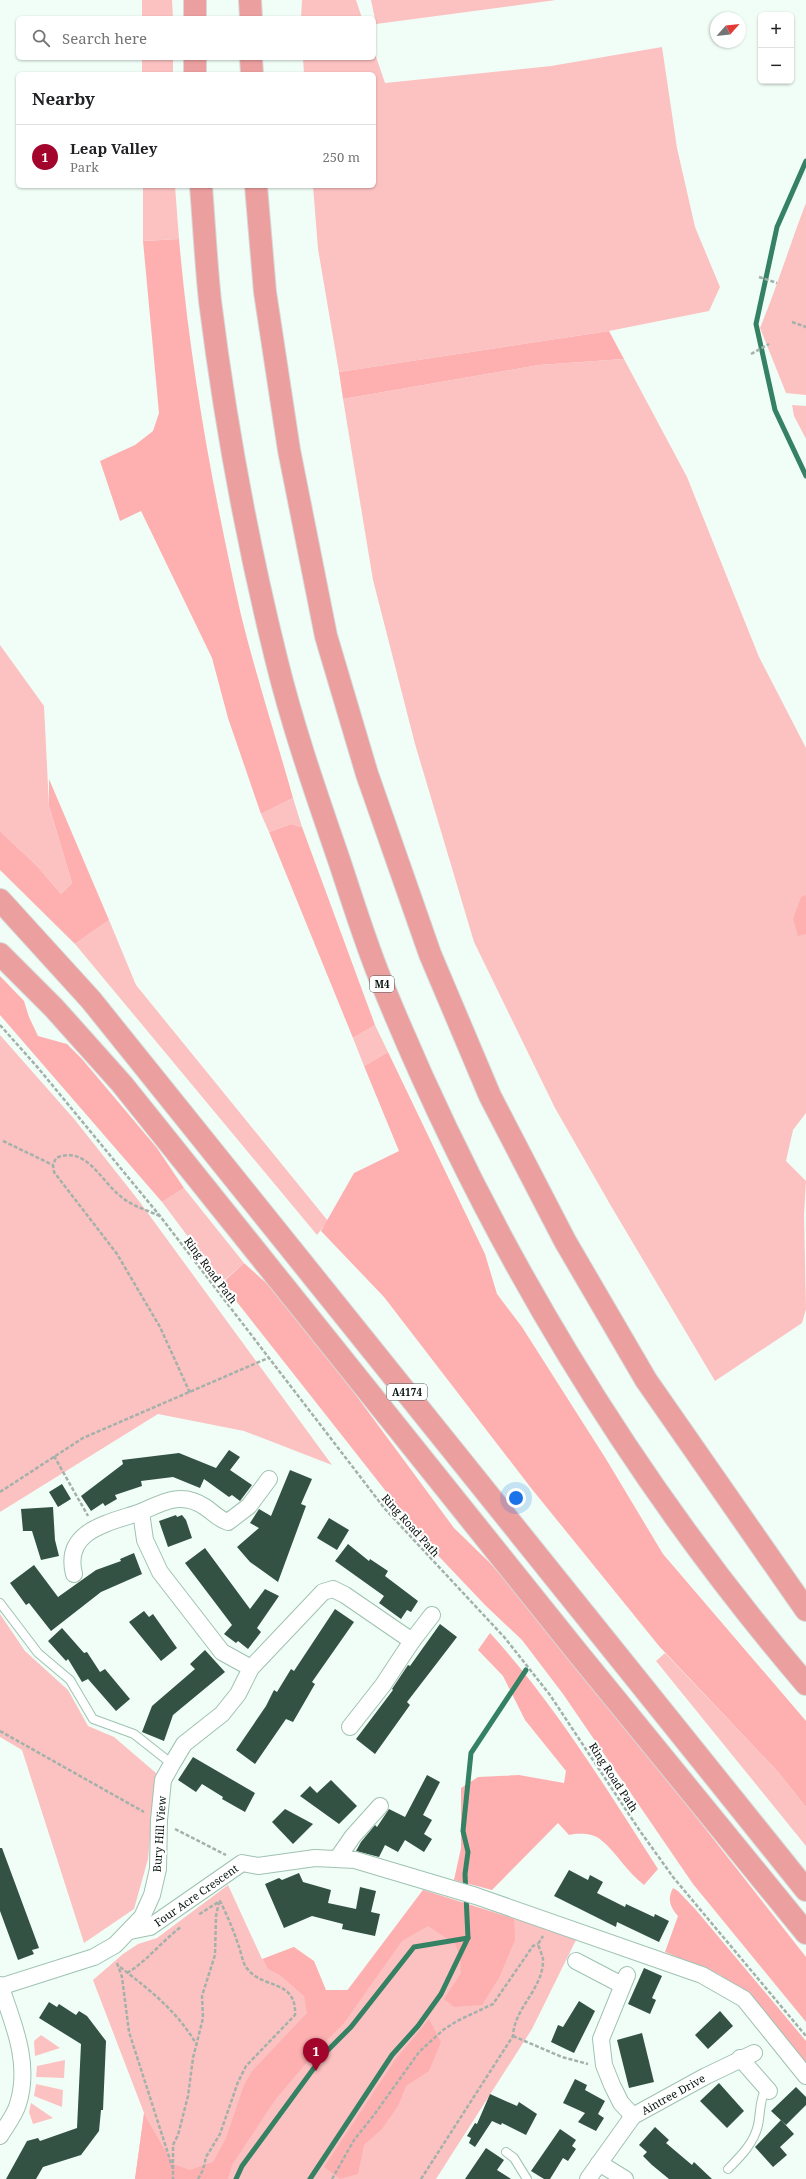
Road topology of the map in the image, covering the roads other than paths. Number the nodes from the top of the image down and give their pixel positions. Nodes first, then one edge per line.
1 (194, 0) edge
2 (250, 0) edge
3 (195, 16) edge
4 (251, 16) edge
5 (195, 60) edge
6 (251, 60) edge
7 (195, 72) edge
8 (252, 72) edge
9 (200, 188) edge
10 (256, 188) edge
11 (0, 900) edge
12 (0, 954) edge
13 (270, 1479) dead end
14 (141, 1512) junction
15 (74, 1574) dead end
16 (0, 1603) edge
17 (806, 1610) edge
18 (432, 1615) dead end
19 (412, 1641) junction
20 (251, 1668) junction
21 (806, 1684) edge
22 (350, 1727) dead end
23 (172, 1764) junction
24 (380, 1806) dead end
25 (337, 1859) junction
26 (806, 1890) edge
27 (130, 1931) junction
28 (806, 1933) edge
29 (576, 1961) dead end
30 (0, 1986) edge
31 (806, 2076) edge
32 (768, 2090) joint
33 (633, 2116) junction
34 (0, 2136) edge
35 (506, 2152) dead end
36 (599, 2163) junction
37 (728, 2168) dead end
38 (527, 2179) edge
39 (588, 2179) edge
40 (625, 2179) edge

1 - 3 highway
2 - 4 highway
5 - 7 highway
6 - 8 highway
9 - 21 highway, M4
10 - 17 highway
11 - 26 highway, A4174
12 - 28 highway, A4174
13 - 14 street
14 - 15 street
14 - 20 street
16 - 23 lane
18 - 19 street
19 - 20 street, Bury Hill View
19 - 22 street
20 - 23 street, Bury Hill View
23 - 27 street, Bury Hill View
24 - 25 street
25 - 27 street, Four Acre Crescent
25 - 31 street, Four Acre Crescent
27 - 30 street, Bury Hill View
29 - 33 street
30 - 34 street
32 - 33 street, Aintree Drive
32 - 37 lane
33 - 36 street, Aintree Drive
35 - 38 lane
36 - 39 street, Aintree Drive
36 - 40 street

